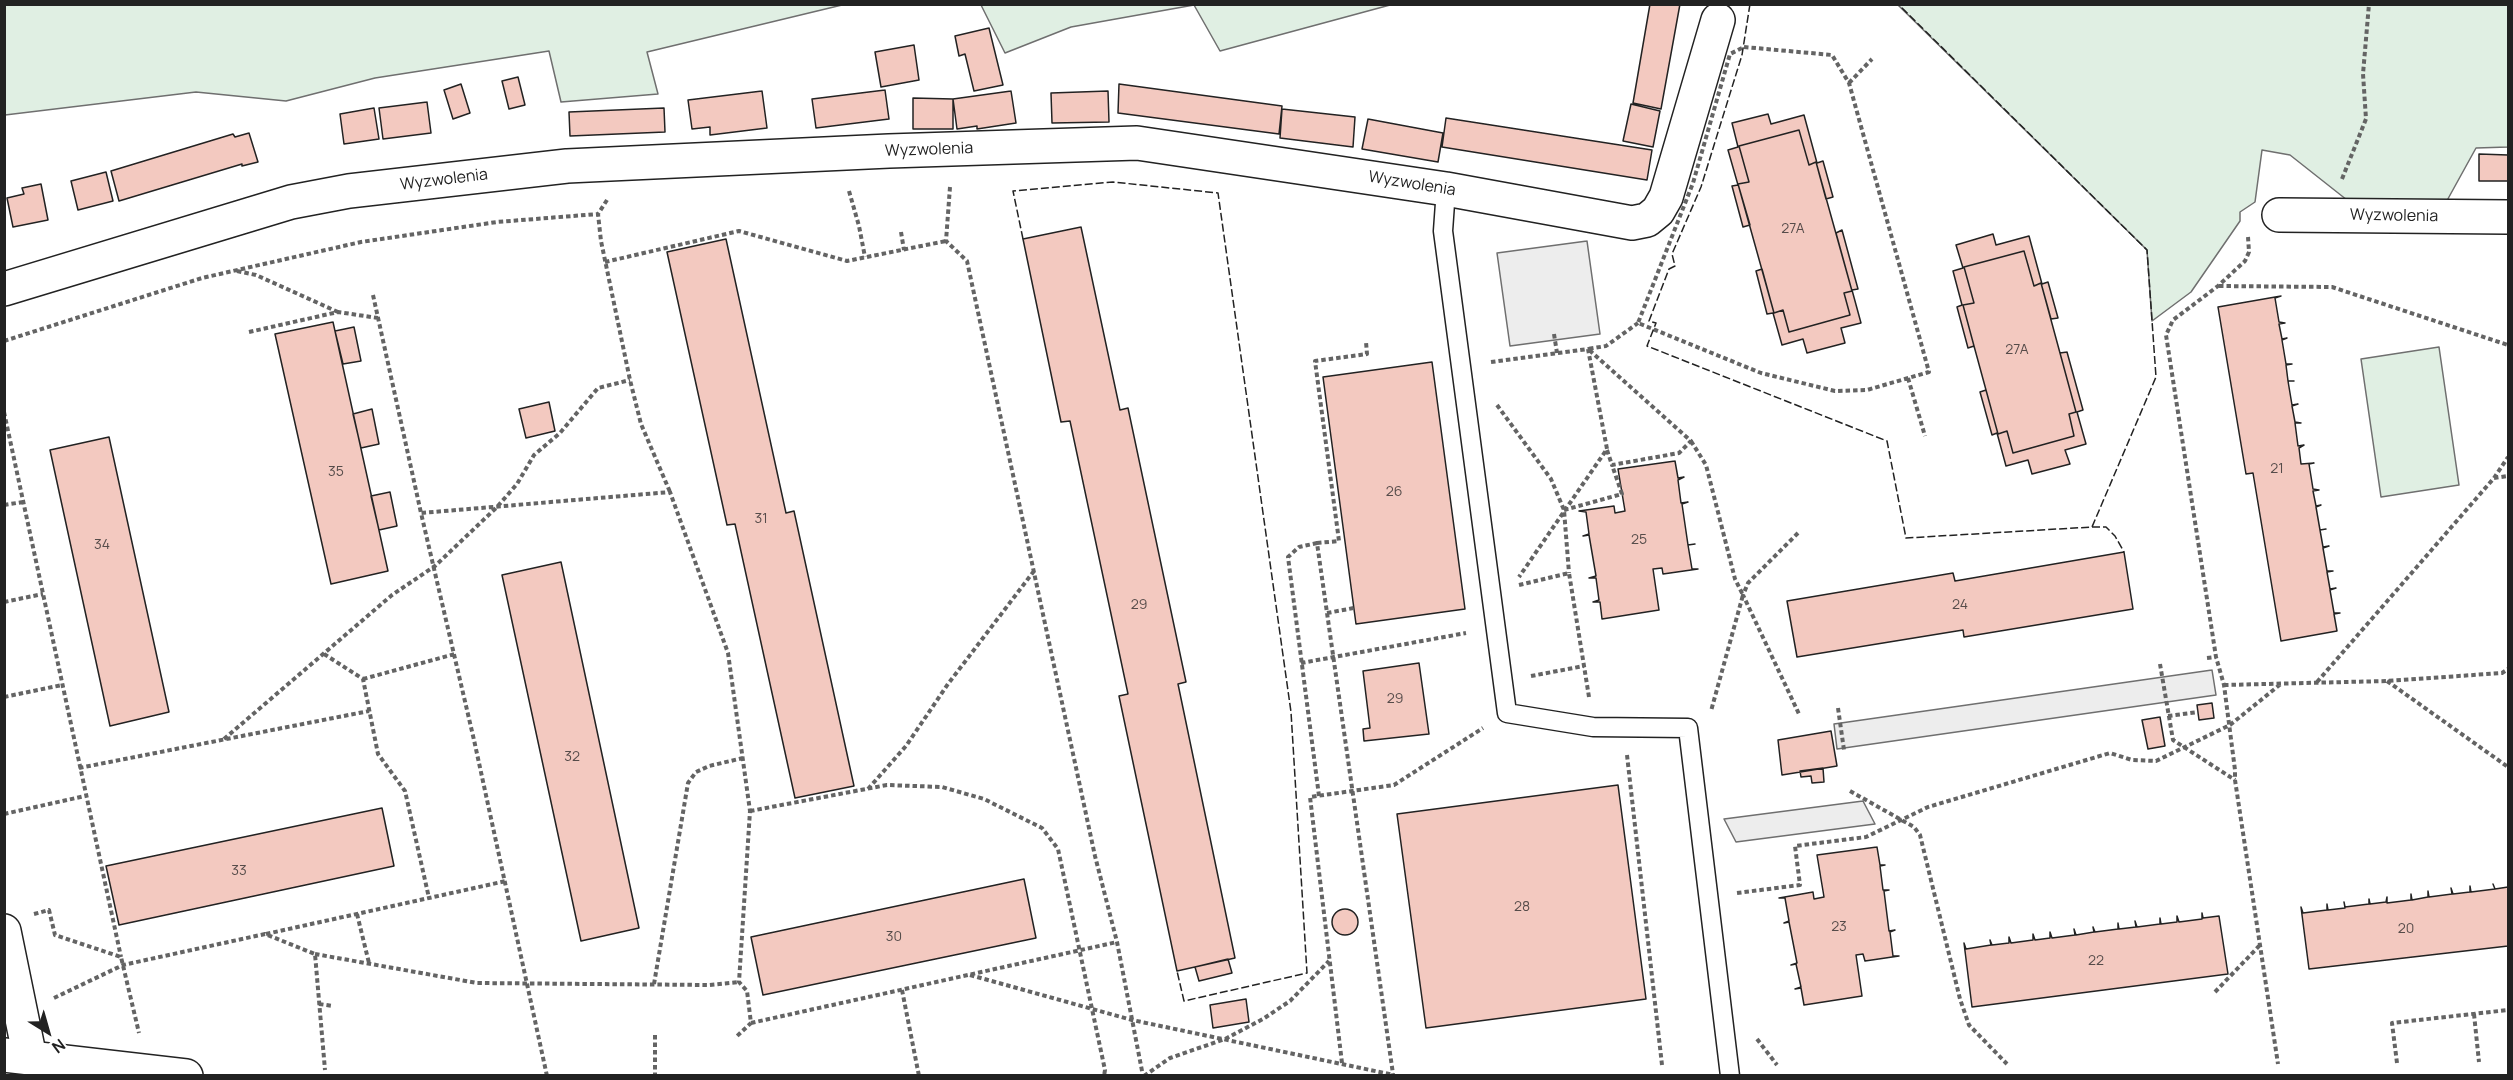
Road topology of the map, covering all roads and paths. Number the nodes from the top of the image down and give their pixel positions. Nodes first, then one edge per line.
1 (2368, 4) edge
2 (1718, 20) dead end
3 (1744, 47) dead end
4 (1872, 59) dead end
5 (1849, 83) junction
6 (954, 183) dead end
7 (841, 185) dead end
8 (1446, 189) junction
9 (613, 195) dead end
10 (598, 214) junction
11 (2279, 215) dead end
12 (2338, 215) junction
13 (2508, 217) edge
14 (901, 232) dead end
15 (2248, 238) dead end
16 (946, 241) junction
17 (904, 250) junction
18 (865, 257) junction
19 (605, 262) junction
20 (234, 271) junction
21 (2218, 286) junction
22 (4, 289) edge
23 (373, 295) dead end
24 (338, 312) junction
25 (378, 318) junction
26 (1638, 323) dead end
27 (1654, 329) dead end
28 (249, 332) dead end
29 (1554, 334) dead end
30 (4, 341) edge
31 (1366, 342) dead end
32 (2508, 345) edge
33 (1588, 349) junction
34 (1557, 353) junction
35 (1479, 364) dead end
36 (1908, 378) junction
37 (630, 380) junction
38 (1496, 403) dead end
39 (4, 412) edge
40 (1925, 436) dead end
41 (1691, 441) junction
42 (1607, 449) junction
43 (2508, 457) edge
44 (1611, 465) junction
45 (2508, 476) edge
46 (2494, 478) junction
47 (670, 492) junction
48 (23, 502) junction
49 (4, 505) edge
50 (497, 507) junction
51 (1564, 510) junction
52 (421, 513) junction
53 (1797, 533) dead end
54 (1317, 543) junction
55 (435, 566) junction
56 (1035, 570) junction
57 (1569, 573) dead end
58 (1513, 587) dead end
59 (43, 594) junction
60 (1743, 595) junction
61 (4, 602) edge
62 (1354, 608) dead end
63 (1327, 613) junction
64 (324, 653) junction
65 (455, 654) junction
66 (2216, 657) junction
67 (2207, 658) dead end
68 (2160, 664) dead end
69 (2508, 669) edge
70 (363, 679) junction
71 (2387, 681) junction
72 (2317, 682) junction
73 (2282, 683) junction
74 (62, 685) junction
75 (2224, 686) junction
76 (4, 697) edge
77 (1838, 708) dead end
78 (369, 711) junction
79 (2198, 712) dead end
80 (1507, 713) junction
81 (1799, 714) dead end
82 (1710, 715) dead end
83 (2168, 717) junction
84 (2230, 725) junction
85 (1623, 727) junction
86 (224, 739) junction
87 (2183, 748) junction
88 (1844, 750) dead end
89 (743, 758) junction
90 (2508, 767) edge
91 (79, 768) junction
92 (2235, 780) junction
93 (868, 789) junction
94 (1353, 791) junction
95 (1850, 791) dead end
96 (85, 796) junction
97 (1319, 796) junction
98 (750, 811) junction
99 (4, 814) edge
100 (1901, 820) junction
101 (506, 880) junction
102 (1729, 894) dead end
103 (429, 898) junction
104 (357, 914) junction
105 (16, 923) edge
106 (265, 934) junction
107 (1118, 942) junction
108 (2261, 943) junction
109 (1080, 951) junction
110 (315, 954) junction
111 (121, 957) junction
112 (1330, 961) junction
113 (369, 963) junction
114 (123, 965) junction
115 (970, 975) junction
116 (526, 982) junction
117 (739, 982) junction
118 (654, 984) junction
119 (902, 990) junction
120 (2215, 992) dead end
121 (48, 1001) dead end
122 (319, 1004) junction
123 (333, 1006) dead end
124 (1092, 1009) junction
125 (2508, 1010) edge
126 (2474, 1014) junction
127 (1132, 1020) junction
128 (751, 1023) junction
129 (1751, 1032) dead end
130 (655, 1035) dead end
131 (140, 1038) dead end
132 (735, 1038) dead end
133 (1225, 1039) junction
134 (17, 1057) edge
135 (2479, 1062) dead end
136 (1342, 1063) junction
137 (2397, 1063) dead end
138 (2007, 1064) dead end
139 (2278, 1064) dead end
140 (1662, 1065) dead end
141 (1777, 1065) dead end
142 (325, 1070) dead end
143 (1394, 1075) edge
144 (186, 1076) edge
145 (548, 1076) edge
146 (655, 1076) edge
147 (919, 1076) edge
148 (1104, 1076) edge
149 (1144, 1076) edge
150 (1730, 1076) edge

1 - 12 path
2 - 8 street, Wyzwolenia
3 - 5 path
4 - 5 path
5 - 36 path
6 - 16 path
7 - 18 path
8 - 22 street, Wyzwolenia
8 - 80 lane
9 - 10 path
10 - 19 path
10 - 20 path
11 - 12 street, Wyzwolenia
12 - 13 street, Wyzwolenia
14 - 17 path
15 - 21 path
16 - 17 path
16 - 56 path
17 - 18 path
18 - 19 path
19 - 37 path
20 - 24 path
20 - 30 path
21 - 32 path
21 - 66 path
23 - 25 path
24 - 25 path
24 - 28 path
25 - 52 path
26 - 33 path
27 - 36 path
29 - 34 path
31 - 54 path
33 - 34 path
33 - 41 path
33 - 42 path
34 - 35 path
36 - 40 path
37 - 47 path
37 - 50 path
38 - 51 path
39 - 48 path
41 - 44 path
41 - 60 path
42 - 44 path
42 - 51 path
43 - 46 path
44 - 51 path
45 - 46 path
46 - 72 path
47 - 50 path
47 - 89 path
48 - 49 path
48 - 59 path
50 - 52 path
50 - 55 path
51 - 57 path
51 - 58 path
52 - 55 path
53 - 60 path
54 - 63 path
54 - 97 path
55 - 64 path
55 - 65 path
56 - 93 path
56 - 107 path
59 - 61 path
59 - 74 path
60 - 81 path
60 - 82 path
62 - 63 path
63 - 94 path
64 - 70 path
64 - 86 path
65 - 70 path
65 - 101 path
66 - 67 path
66 - 75 path
68 - 83 path
69 - 71 path
70 - 78 path
71 - 72 path
71 - 90 path
72 - 73 path
73 - 75 path
73 - 84 path
74 - 76 path
74 - 91 path
75 - 84 path
77 - 88 path
78 - 86 path
78 - 103 path
79 - 83 path
80 - 85 lane
80 - 94 path
83 - 87 path
84 - 87 path
84 - 92 path
85 - 140 path
85 - 150 lane
86 - 91 path
87 - 92 path
87 - 100 path
89 - 98 path
89 - 118 path
91 - 96 path
92 - 108 path
93 - 98 path
93 - 109 path
94 - 97 path
94 - 143 path
95 - 100 path
96 - 99 path
96 - 111 path
97 - 112 path
98 - 117 path
100 - 102 path
100 - 138 path
101 - 103 path
101 - 116 path
103 - 104 path
104 - 106 path
104 - 113 path
105 - 111 path
105 - 134 street
106 - 110 path
106 - 114 path
107 - 109 path
107 - 127 path
108 - 120 path
108 - 139 path
109 - 115 path
109 - 124 path
110 - 113 path
110 - 122 path
111 - 114 path
112 - 133 path
112 - 136 path
113 - 116 path
114 - 121 path
114 - 131 path
115 - 119 path
115 - 124 path
116 - 118 path
116 - 145 path
117 - 118 path
117 - 128 path
119 - 128 path
119 - 147 path
122 - 123 path
122 - 142 path
124 - 127 path
124 - 148 path
125 - 126 path
126 - 135 path
126 - 137 path
127 - 133 path
127 - 149 path
128 - 132 path
129 - 141 path
130 - 146 path
133 - 136 path
133 - 149 path
134 - 144 street
136 - 143 path

